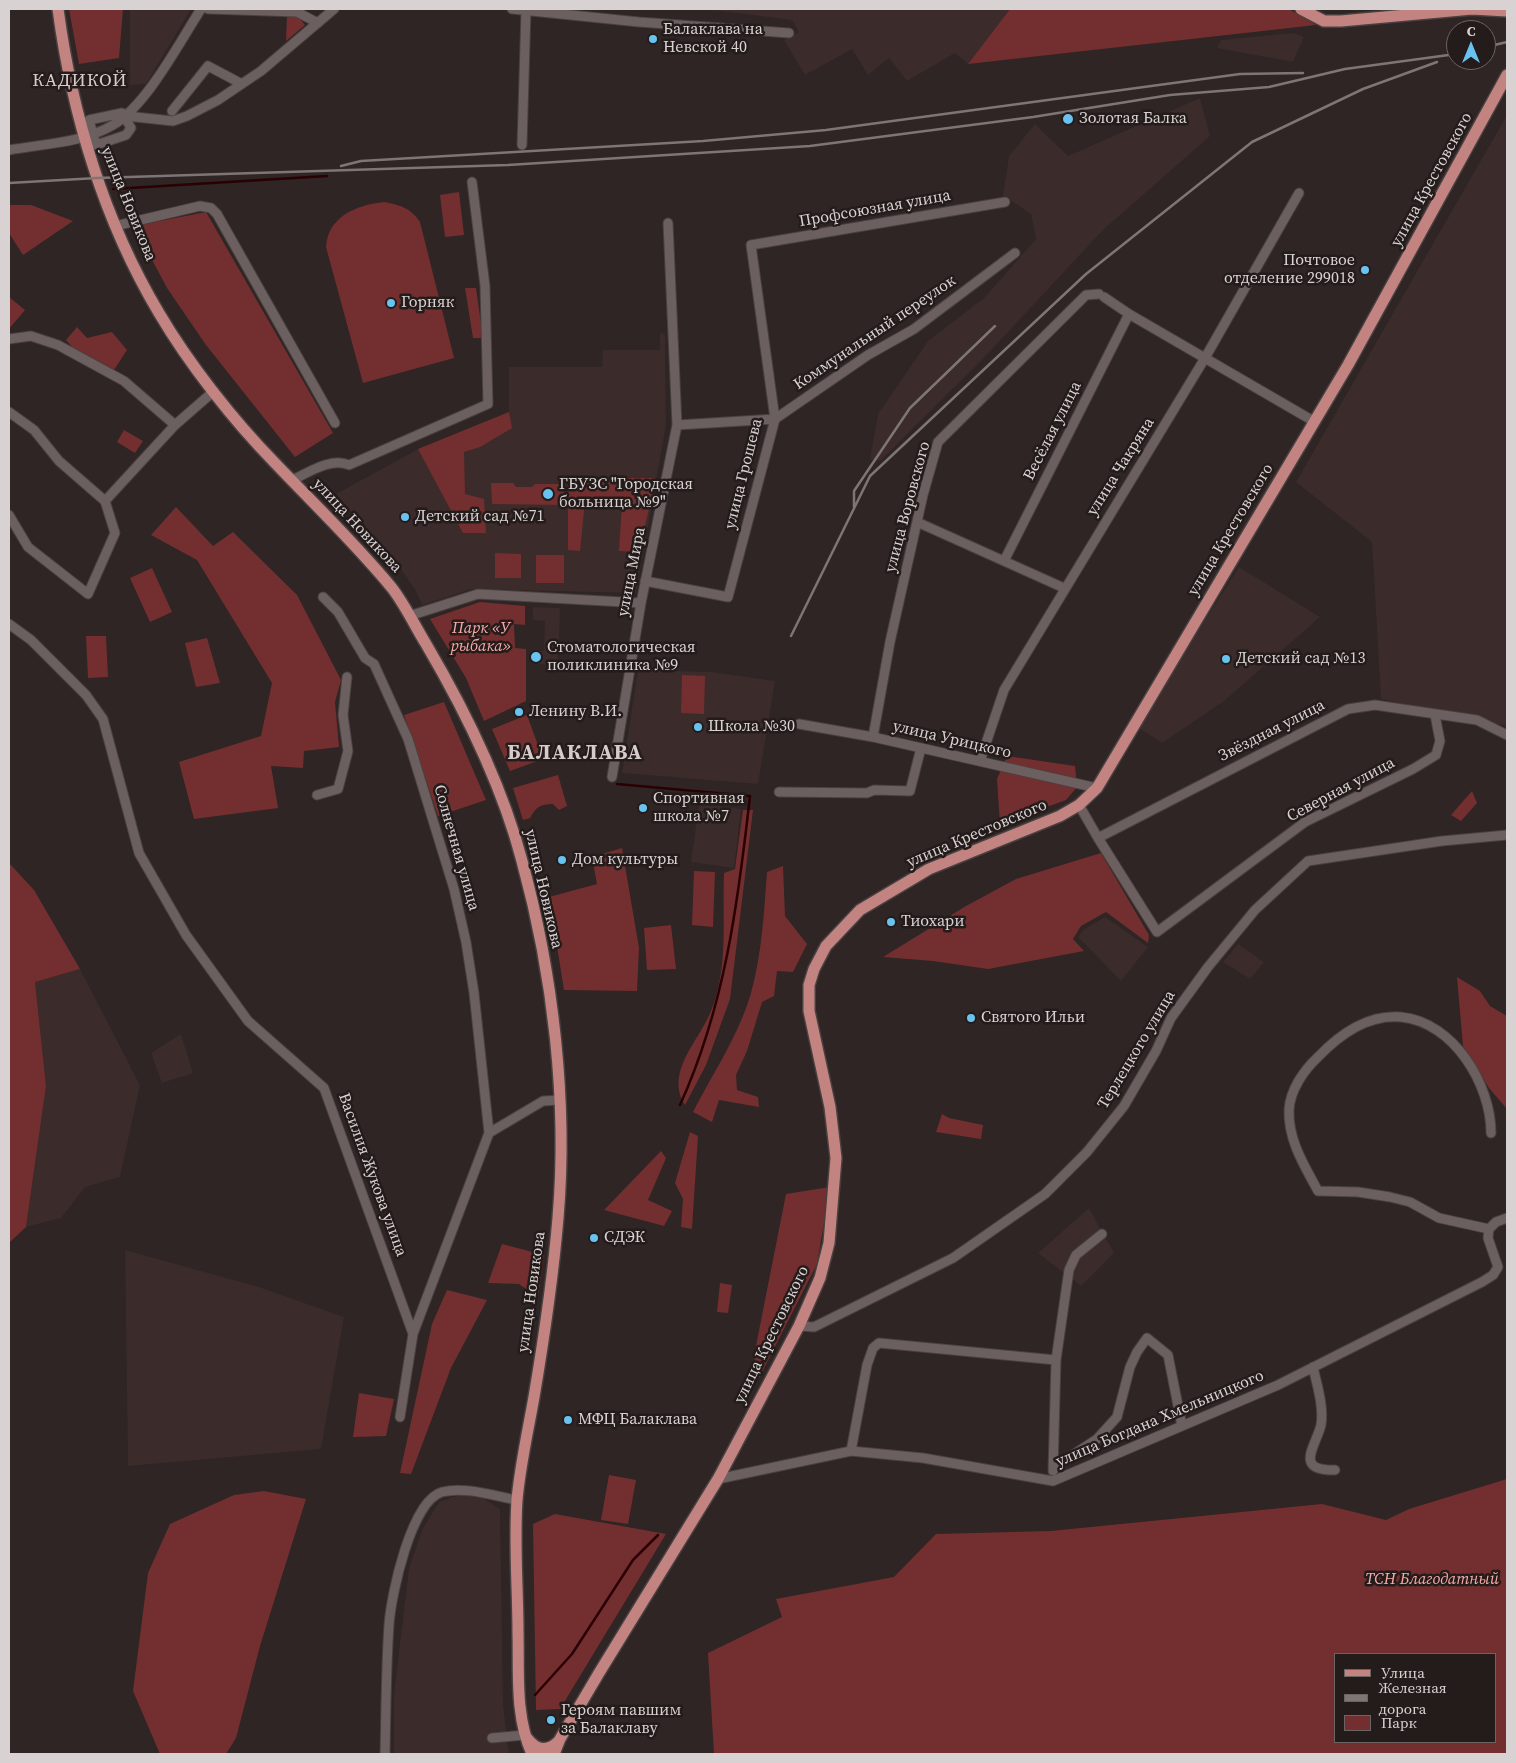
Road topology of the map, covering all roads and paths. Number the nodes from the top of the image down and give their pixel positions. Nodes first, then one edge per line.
1 (58, 9) edge
2 (201, 9) edge
3 (208, 9) edge
4 (334, 9) edge
5 (512, 9) edge
6 (1301, 9) edge
7 (526, 10) junction
8 (1507, 11) edge
9 (318, 23) junction
10 (789, 33) dead end
11 (1507, 75) edge
12 (242, 84) junction
13 (172, 111) dead end
14 (125, 117) junction
15 (88, 135) junction
16 (522, 145) dead end
17 (9, 150) edge
18 (472, 182) dead end
19 (1299, 193) dead end
20 (1005, 202) dead end
21 (668, 223) dead end
22 (115, 226) junction
23 (750, 245) joint
24 (1015, 253) dead end
25 (1129, 314) junction
26 (10, 339) edge
27 (1205, 358) junction
28 (214, 391) junction
29 (9, 412) edge
30 (775, 418) junction
31 (335, 422) dead end
32 (1315, 422) junction
33 (175, 425) junction
34 (677, 425) junction
35 (292, 480) junction
36 (105, 501) junction
37 (9, 515) edge
38 (918, 522) junction
39 (1004, 561) junction
40 (645, 581) junction
41 (1064, 588) junction
42 (323, 597) dead end
43 (641, 603) junction
44 (409, 616) junction
45 (9, 624) edge
46 (347, 677) dead end
47 (1435, 715) junction
48 (799, 724) dead end
49 (1507, 735) edge
50 (873, 737) junction
51 (921, 748) junction
52 (980, 761) junction
53 (612, 778) dead end
54 (1097, 788) junction
55 (778, 792) dead end
56 (317, 795) dead end
57 (1079, 805) junction
58 (1507, 835) edge
59 (1098, 838) junction
60 (560, 1100) junction
61 (489, 1133) junction
62 (1491, 1134) dead end
63 (1507, 1218) edge
64 (1489, 1229) junction
65 (1102, 1234) dead end
66 (799, 1326) junction
67 (413, 1334) junction
68 (1056, 1360) junction
69 (1313, 1367) junction
70 (400, 1417) dead end
71 (1182, 1426) junction
72 (851, 1451) junction
73 (1053, 1468) junction
74 (1335, 1470) dead end
75 (718, 1479) junction
76 (1053, 1481) junction
77 (517, 1500) junction
78 (525, 1735) junction
79 (492, 1738) dead end
80 (560, 1740) junction
81 (385, 1754) edge
82 (532, 1754) edge
83 (555, 1754) edge

1 - 15 main road, улица Новикова
2 - 14 street
3 - 9 street
4 - 9 street
5 - 7 street
6 - 8 main road
7 - 10 street
7 - 16 street
9 - 12 street
11 - 32 main road, улица Крестовского
12 - 13 street
12 - 14 street
14 - 15 street
14 - 15 street
14 - 15 street
15 - 17 street
15 - 22 main road, улица Новикова
18 - 35 street
19 - 27 street, улица Чакряна
20 - 23 street, Профсоюзная улица
21 - 34 street, улица Мира
22 - 28 main road, улица Новикова
22 - 31 street
23 - 30 street, улица Грошева
24 - 30 street, Коммунальный переулок
25 - 27 street
25 - 38 street, улица Воровского
25 - 39 street, Весёлая улица
26 - 33 street
27 - 32 street
27 - 41 street, улица Чакряна
28 - 33 street
28 - 35 main road, улица Новикова
29 - 36 street
30 - 34 street
30 - 40 street, улица Грошева
32 - 54 main road, улица Крестовского
33 - 36 street
34 - 40 street, улица Мира
35 - 44 main road, улица Новикова
36 - 37 street
38 - 39 street
38 - 50 street, улица Воровского
39 - 41 street
40 - 43 street, улица Мира
41 - 52 street, улица Чакряна
42 - 61 street, Солнечная улица
43 - 44 street
43 - 53 street, улица Мира
44 - 60 main road, улица Новикова
45 - 67 street, Василия Жукова улица
46 - 56 street
47 - 49 street, Звёздная улица
47 - 59 street, Звёздная улица
47 - 59 street, Северная улица
48 - 50 street, улица Урицкого
50 - 51 street, улица Урицкого
51 - 52 street, улица Урицкого
51 - 55 street
52 - 54 street, улица Урицкого
54 - 57 main road, улица Крестовского
57 - 59 street
57 - 66 main road, улица Крестовского
58 - 66 street, Терлецкого улица
60 - 61 street
60 - 77 main road, улица Новикова
61 - 67 street
62 - 64 street
63 - 64 street
64 - 69 street, улица Богдана Хмельницкого
65 - 68 street
66 - 75 main road, улица Крестовского
67 - 70 street
68 - 72 street
68 - 73 street
69 - 71 street, улица Богдана Хмельницкого
69 - 74 street
71 - 73 street
71 - 76 street, улица Богдана Хмельницкого
72 - 75 street, улица Богдана Хмельницкого
72 - 76 street, улица Богдана Хмельницкого
73 - 76 street
75 - 80 main road, улица Крестовского
77 - 78 main road, улица Новикова
77 - 81 street
78 - 79 street
78 - 80 main road
78 - 82 main road, улица Новикова
80 - 83 main road, улица Крестовского

